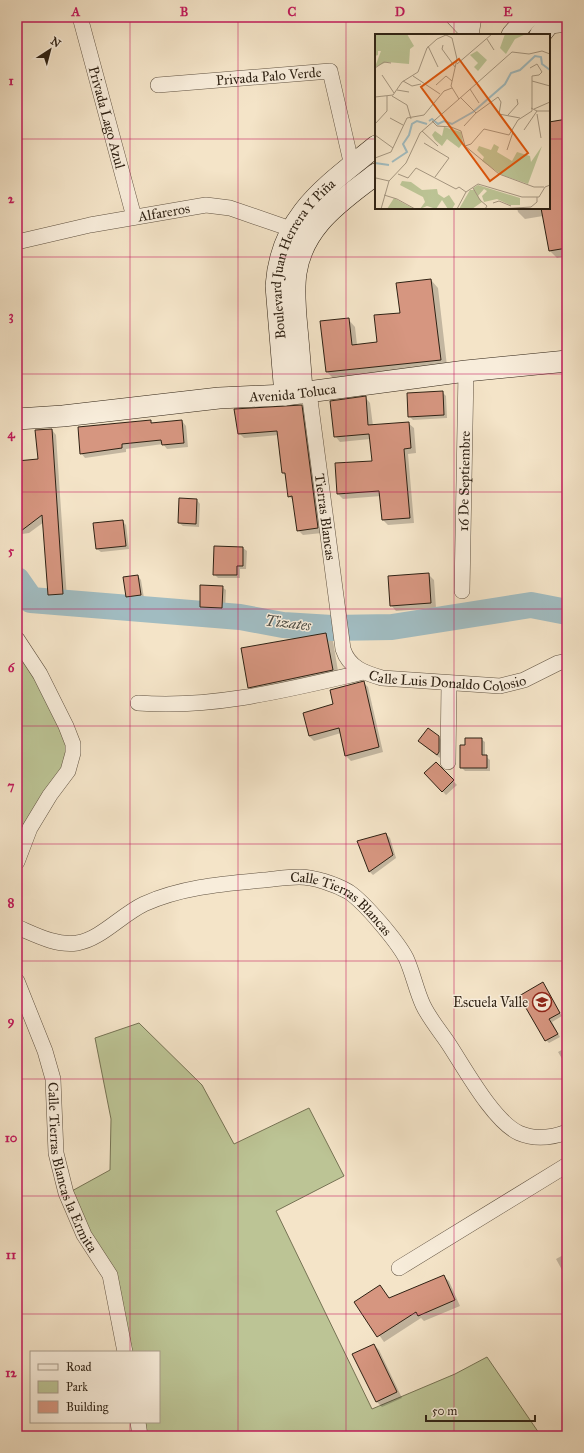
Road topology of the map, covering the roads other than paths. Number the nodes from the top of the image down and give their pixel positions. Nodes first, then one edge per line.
1 (80, 17) edge
2 (453, 17) edge
3 (474, 17) edge
4 (567, 24) edge
5 (547, 26) edge
6 (518, 28) edge
7 (469, 34) edge
8 (470, 34) edge
9 (158, 85) dead end
10 (375, 147) edge
11 (352, 166) junction
12 (375, 175) edge
13 (134, 217) junction
14 (299, 234) junction
15 (17, 242) edge
16 (567, 361) edge
17 (466, 372) junction
18 (299, 393) junction
19 (17, 419) edge
20 (462, 591) dead end
21 (17, 639) edge
22 (343, 642) joint
23 (567, 660) edge
24 (364, 672) junction
25 (449, 684) junction
26 (138, 703) dead end
27 (448, 762) dead end
28 (17, 862) edge
29 (17, 927) edge
30 (17, 981) edge
31 (567, 1132) edge
32 (567, 1165) edge
33 (399, 1268) dead end
34 (125, 1351) edge
35 (138, 1423) edge
36 (140, 1436) edge

1 - 13 street, Privada Lago Azul
2 - 7 street
3 - 8 street
4 - 5 street
5 - 6 street
9 - 11 street, Privada Palo Verde
10 - 11 main road, Boulevard Juan Herrera Y Piña
11 - 14 main road, Boulevard Juan Herrera Y Piña
12 - 14 main road, Boulevard Juan Herrera Y Piña
13 - 14 street, Alfareros
13 - 15 street, Alfareros
14 - 18 main road, Boulevard Juan Herrera Y Piña
16 - 17 main road, Avenida Toluca
17 - 18 main road, Avenida Toluca
17 - 20 street, 16 De Septiembre
18 - 19 main road, Avenida Toluca
18 - 22 street, Tierras Blancas
21 - 28 street
22 - 24 street, Calle Luis Donaldo Colosio
23 - 25 street, Calle Luis Donaldo Colosio
24 - 25 street, Calle Luis Donaldo Colosio
24 - 26 street
25 - 27 street
29 - 31 street, Calle Tierras Blancas
30 - 34 street, Calle Tierras Blancas la Ermita
32 - 33 street
35 - 36 street

